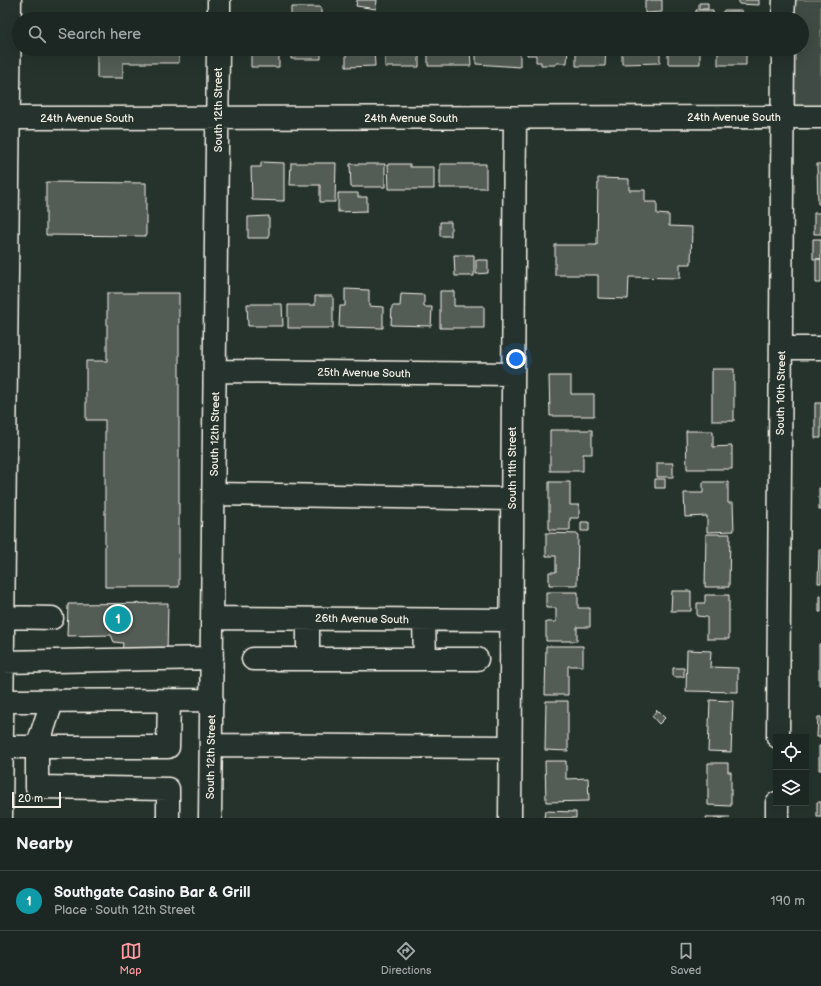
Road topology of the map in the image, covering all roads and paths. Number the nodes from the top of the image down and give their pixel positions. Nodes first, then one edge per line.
1 (10, 0) edge
2 (219, 0) edge
3 (784, 0) edge
4 (219, 12) edge
5 (783, 12) edge
6 (218, 56) edge
7 (783, 56) edge
8 (782, 117) junction
9 (821, 117) edge
10 (4, 118) edge
11 (218, 118) junction
12 (515, 118) junction
13 (782, 348) junction
14 (821, 348) edge
15 (216, 371) junction
16 (513, 374) junction
17 (214, 494) junction
18 (512, 499) junction
19 (1, 617) edge
20 (52, 618) dead end
21 (213, 618) junction
22 (308, 619) junction
23 (424, 620) junction
24 (511, 620) junction
25 (212, 658) junction
26 (308, 658) junction
27 (253, 659) dead end
28 (425, 659) junction
29 (477, 659) dead end
30 (2, 662) junction
31 (169, 700) junction
32 (212, 700) junction
33 (2, 701) junction
34 (52, 702) junction
35 (778, 734) edge
36 (211, 745) junction
37 (1, 747) junction
38 (37, 747) junction
39 (510, 747) junction
40 (777, 806) edge
41 (1, 818) edge
42 (168, 818) edge
43 (210, 818) edge
44 (510, 818) edge
45 (777, 818) edge

1 - 10 street
2 - 4 street
3 - 5 street
6 - 11 street, South 12th Street
7 - 8 street, South 10th Street
8 - 9 street, 24th Avenue South
8 - 12 street, 24th Avenue South
8 - 13 street, South 10th Street
10 - 11 street, 24th Avenue South
10 - 19 street
11 - 12 street, 24th Avenue South
11 - 15 street, South 12th Street
12 - 16 street, South 11th Street
13 - 14 street
13 - 35 street, South 10th Street
15 - 16 street, 25th Avenue South
15 - 17 street, South 12th Street
16 - 18 street, South 11th Street
17 - 18 street
17 - 21 street, South 12th Street
18 - 24 street, South 11th Street
19 - 20 street
19 - 30 street
21 - 22 street, 26th Avenue South
21 - 25 street, South 12th Street
22 - 23 street, 26th Avenue South
22 - 26 street
23 - 24 street, 26th Avenue South
23 - 28 street
24 - 39 street, South 11th Street
25 - 30 street
25 - 32 street, South 12th Street
26 - 27 street
26 - 28 street
28 - 29 street
30 - 33 street
31 - 32 street
31 - 34 street
31 - 38 street
32 - 36 street, South 12th Street
33 - 34 street
33 - 37 street
34 - 38 street
36 - 39 street
36 - 43 street, South 12th Street
37 - 38 street
37 - 41 street
38 - 42 street
39 - 44 street, South 11th Street
40 - 45 street

